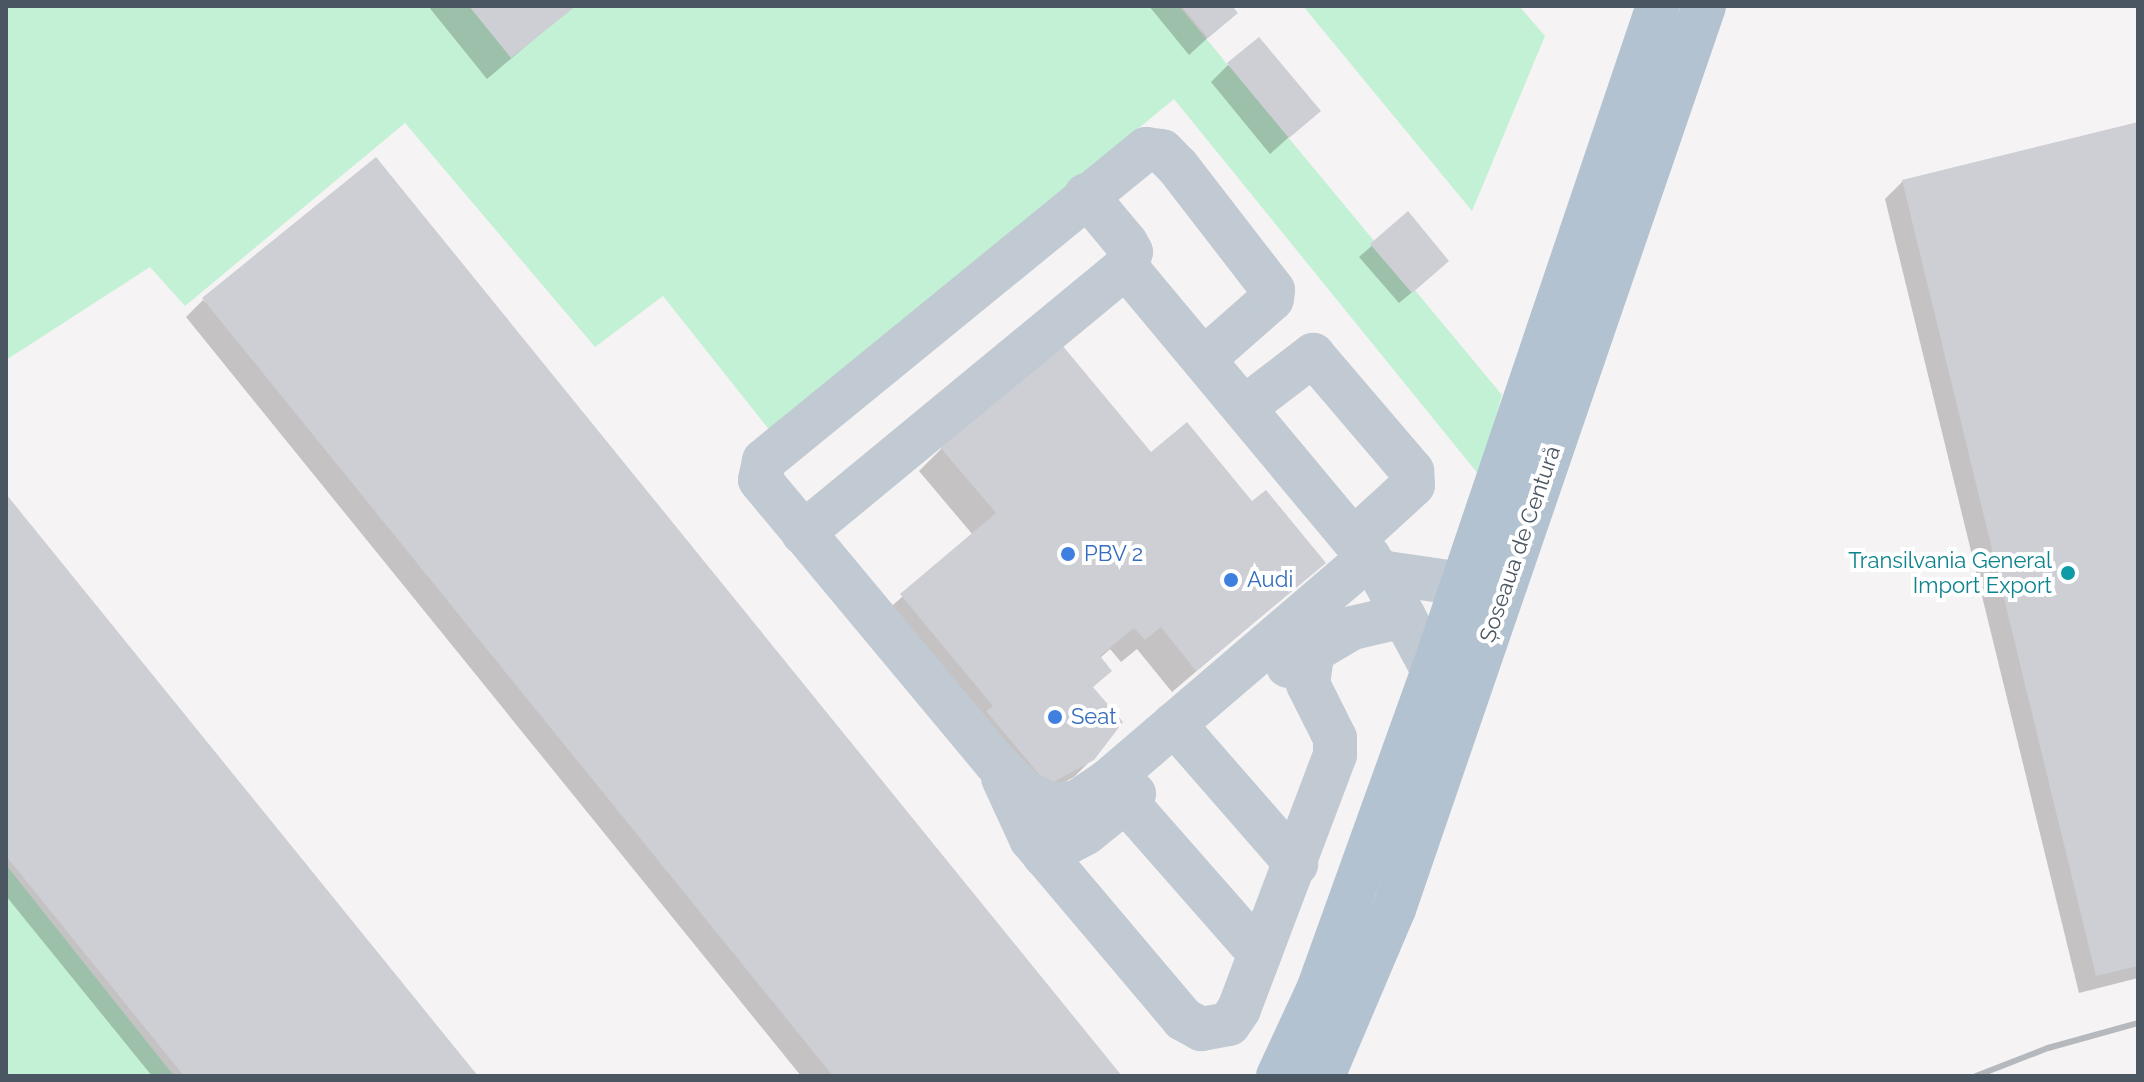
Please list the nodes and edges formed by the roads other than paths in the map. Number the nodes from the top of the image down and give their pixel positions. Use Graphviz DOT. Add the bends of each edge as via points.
graph roads {
  1 [pos="1658,6"];
  2 [pos="1704,6"];
  3 [pos="1086,195"];
  4 [pos="1126,267"];
  5 [pos="1205,358"];
  6 [pos="1245,407"];
  7 [pos="803,533"];
  8 [pos="1368,556"];
  9 [pos="1462,584"];
  10 [pos="1404,616"];
  11 [pos="1313,649"];
  12 [pos="1433,671"];
  13 [pos="1182,734"];
  14 [pos="995,762"];
  15 [pos="1117,791"];
  16 [pos="1044,855"];
  17 [pos="1296,864"];
  18 [pos="1260,954"];
  19 [pos="1278,1076"];
  20 [pos="1323,1076"];
  1 -- 9 [label="main road, Șoseaua de Centură"];
  2 -- 20 [label="main road, Șoseaua de Centură" via="1394,909"];
  3 -- 4 [label="lane" via="1131,252"];
  3 -- 5 [label="lane" via="1146,149 1162,151 1273,290 1272,299"];
  3 -- 7 [label="lane" via="764,461 760,480"];
  4 -- 5 [label="lane"];
  4 -- 7 [label="lane"];
  5 -- 6 [label="lane"];
  6 -- 8 [label="lane"];
  6 -- 8 [label="lane" via="1313,355 1403,459 1412,471 1413,485"];
  7 -- 14 [label="lane"];
  8 -- 9 [label="lane"];
  8 -- 10 [label="lane"];
  8 -- 13 [label="lane"];
  9 -- 12 [label="main road, Șoseaua de Centură"];
  10 -- 11 [label="lane" via="1352,628"];
  10 -- 12 [label="lane"];
  11 -- 13 [label="lane"];
  11 -- 17 [label="lane" via="1308,684 1335,738 1335,755"];
  12 -- 19 [label="main road, Șoseaua de Centură" via="1318,990"];
  13 -- 15 [label="lane"];
  13 -- 17 [label="lane"];
  14 -- 15 [label="lane" via="1022,790 1050,805"];
  14 -- 16 [label="lane"];
  15 -- 16 [label="lane" via="1086,833"];
  15 -- 18 [label="lane"];
  16 -- 18 [label="lane" via="1183,1019 1201,1029 1229,1024"];
  17 -- 18 [label="lane"];
}
